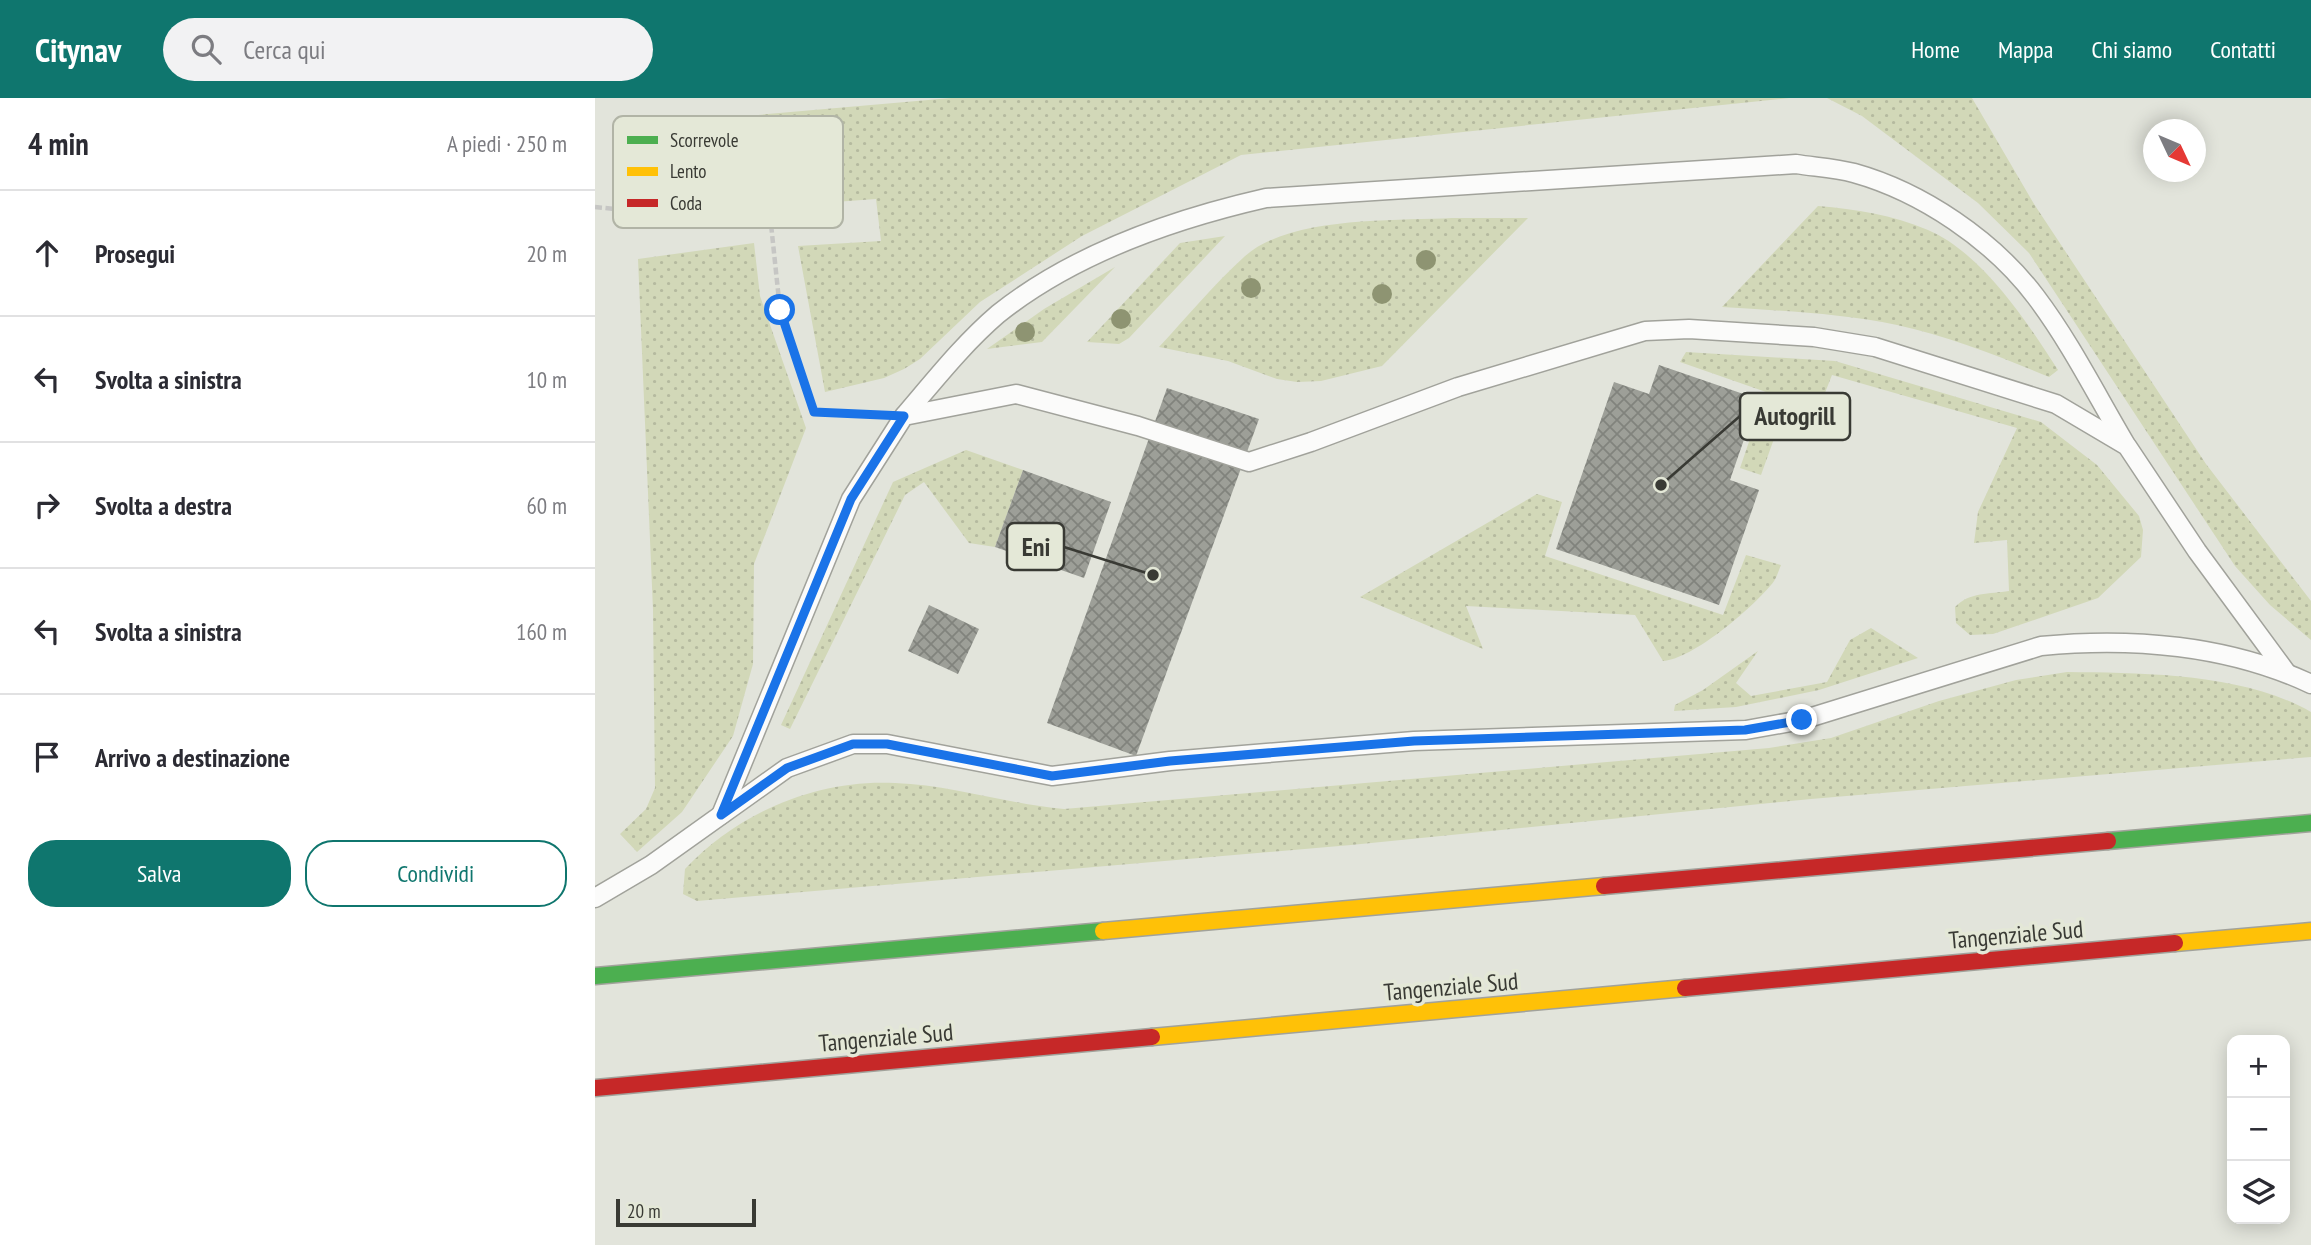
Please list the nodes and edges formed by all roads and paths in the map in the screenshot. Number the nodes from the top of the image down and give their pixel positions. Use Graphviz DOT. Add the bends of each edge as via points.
graph roads {
  1 [pos="595,207"];
  2 [pos="613,209"];
  3 [pos="772,228"];
  4 [pos="904,416"];
  5 [pos="2127,446"];
  6 [pos="2286,672"];
  7 [pos="2311,684"];
  8 [pos="721,815"];
  9 [pos="2311,823"];
  10 [pos="595,898"];
  11 [pos="2311,931"];
  12 [pos="595,976"];
  13 [pos="595,1088"];
  1 -- 2 [label="path"];
  3 -- 4 [label="path" via="780,310 814,412"];
  4 -- 5 [label="lane" via="1016,394 1249,462 1458,387 1645,331 1689,329 1814,337 1875,347 2056,404"];
  4 -- 5 [label="lane" via="967,342 1000,313 1070,269 1203,212 1265,198 1796,164 1852,172 1892,186 1951,219 1982,243 2035,296"];
  4 -- 8 [label="lane" via="851,499"];
  5 -- 6 [label="lane"];
  6 -- 7 [label="lane"];
  6 -- 8 [label="lane" via="2232,655 2080,642 2041,646 1802,720 1745,730 1414,741 1170,761 1052,776 887,744 853,744 787,768"];
  8 -- 10 [label="lane"];
  9 -- 12 [label="highway"];
  11 -- 13 [label="highway, Tangenziale Sud"];
}
